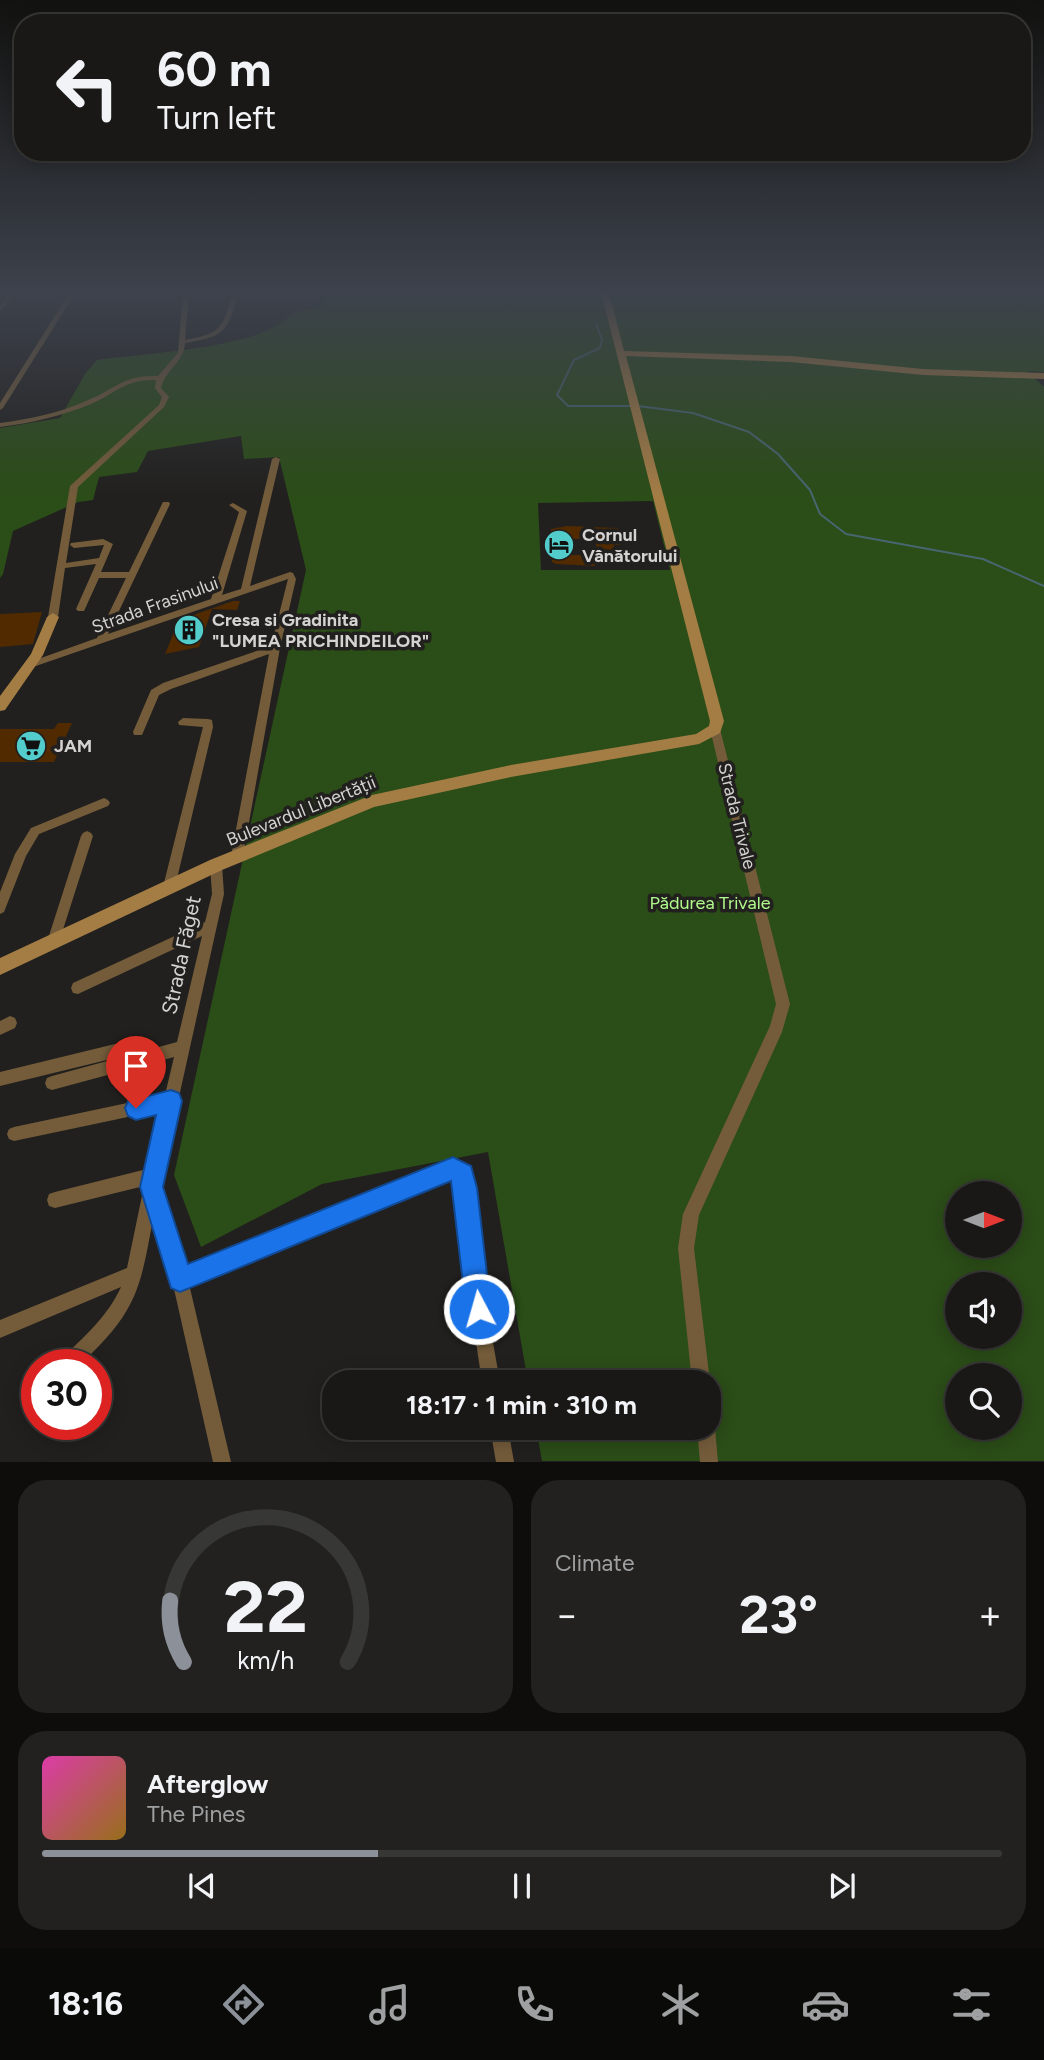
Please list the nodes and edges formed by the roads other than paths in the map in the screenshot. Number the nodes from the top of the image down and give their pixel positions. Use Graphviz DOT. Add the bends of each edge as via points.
graph roads {
  1 [pos="30,360"];
  2 [pos="176,360"];
  3 [pos="624,360"];
  4 [pos="800,360"];
  5 [pos="1042,377"];
  6 [pos="160,378"];
  7 [pos="0,408"];
  8 [pos="0,425"];
  9 [pos="276,459"];
  10 [pos="166,504"];
  11 [pos="233,505"];
  12 [pos="74,545"];
  13 [pos="103,560"];
  14 [pos="62,566"];
  15 [pos="96,575"];
  16 [pos="132,575"];
  17 [pos="244,589"];
  18 [pos="216,599"];
  19 [pos="81,609"];
  20 [pos="53,617"];
  21 [pos="102,640"];
  22 [pos="275,648"];
  23 [pos="30,666"];
  24 [pos="0,706"];
  25 [pos="183,722"];
  26 [pos="715,729"];
  27 [pos="138,732"];
  28 [pos="104,803"];
  29 [pos="87,836"];
  30 [pos="237,856"];
  31 [pos="216,865"];
  32 [pos="169,887"];
  33 [pos="0,908"];
  34 [pos="211,926"];
  35 [pos="53,942"];
  36 [pos="0,967"];
  37 [pos="78,988"];
  38 [pos="184,1047"];
  39 [pos="115,1051"];
  40 [pos="0,1079"];
  41 [pos="52,1083"];
  42 [pos="171,1101"];
  43 [pos="14,1135"];
  44 [pos="152,1182"];
  45 [pos="55,1200"];
  46 [pos="132,1274"];
  47 [pos="180,1280"];
  48 [pos="0,1329"];
  49 [pos="85,1349"];
  50 [pos="489,1370"];
  51 [pos="700,1370"];
  52 [pos="501,1440"];
  53 [pos="707,1440"];
  54 [pos="222,1461"];
  55 [pos="505,1461"];
  56 [pos="709,1461"];
  1 -- 7 [label="street"];
  2 -- 6 [label="street"];
  3 -- 26 [label="main road, Strada Trivale" via="717,721"];
  4 -- 5 [label="main road"];
  6 -- 8 [label="street" via="134,377 93,401 53,415"];
  6 -- 14 [label="street" via="158,388 166,397 162,406 74,486"];
  9 -- 17 [label="street"];
  10 -- 16 [label="street"];
  11 -- 18 [label="street" via="243,511"];
  12 -- 13 [label="street" via="107,542"];
  13 -- 14 [label="street"];
  13 -- 15 [label="street"];
  14 -- 20 [label="street"];
  15 -- 16 [label="street"];
  15 -- 19 [label="street"];
  16 -- 21 [label="street"];
  17 -- 18 [label="street, Strada Frasinului"];
  17 -- 22 [label="street, Strada Frasinului" via="290,575"];
  18 -- 21 [label="street, Strada Frasinului"];
  20 -- 23 [label="main road"];
  21 -- 23 [label="street, Strada Frasinului"];
  22 -- 27 [label="street" via="155,693"];
  22 -- 30 [label="street"];
  23 -- 24 [label="main road"];
  25 -- 32 [label="street" via="208,723 208,727"];
  26 -- 30 [label="main road, Bulevardul Libertății" via="699,739 499,773 373,801"];
  26 -- 51 [label="street, Strada Trivale" via="783,1004 778,1027 687,1228"];
  28 -- 33 [label="street" via="34,831"];
  29 -- 35 [label="street"];
  30 -- 31 [label="main road, Bulevardul Libertății"];
  31 -- 32 [label="main road, Bulevardul Libertății"];
  31 -- 34 [label="street, Strada Făget" via="218,894"];
  32 -- 35 [label="main road, Bulevardul Libertății"];
  34 -- 37 [label="street"];
  34 -- 38 [label="street, Strada Făget"];
  35 -- 36 [label="main road, Bulevardul Libertății"];
  38 -- 41 [label="street"];
  38 -- 42 [label="street, Strada Făget"];
  39 -- 40 [label="street"];
  42 -- 43 [label="street"];
  42 -- 44 [label="street, Strada Făget"];
  44 -- 45 [label="street"];
  44 -- 46 [label="street, Strada Făget"];
  44 -- 47 [label="street"];
  46 -- 48 [label="street"];
  46 -- 49 [label="street, Strada Făget" via="117,1311"];
  47 -- 50 [label="street" via="453,1168 462,1174 465,1188"];
  47 -- 54 [label="street"];
  52 -- 55 [label="street"];
  53 -- 56 [label="street"];
}
